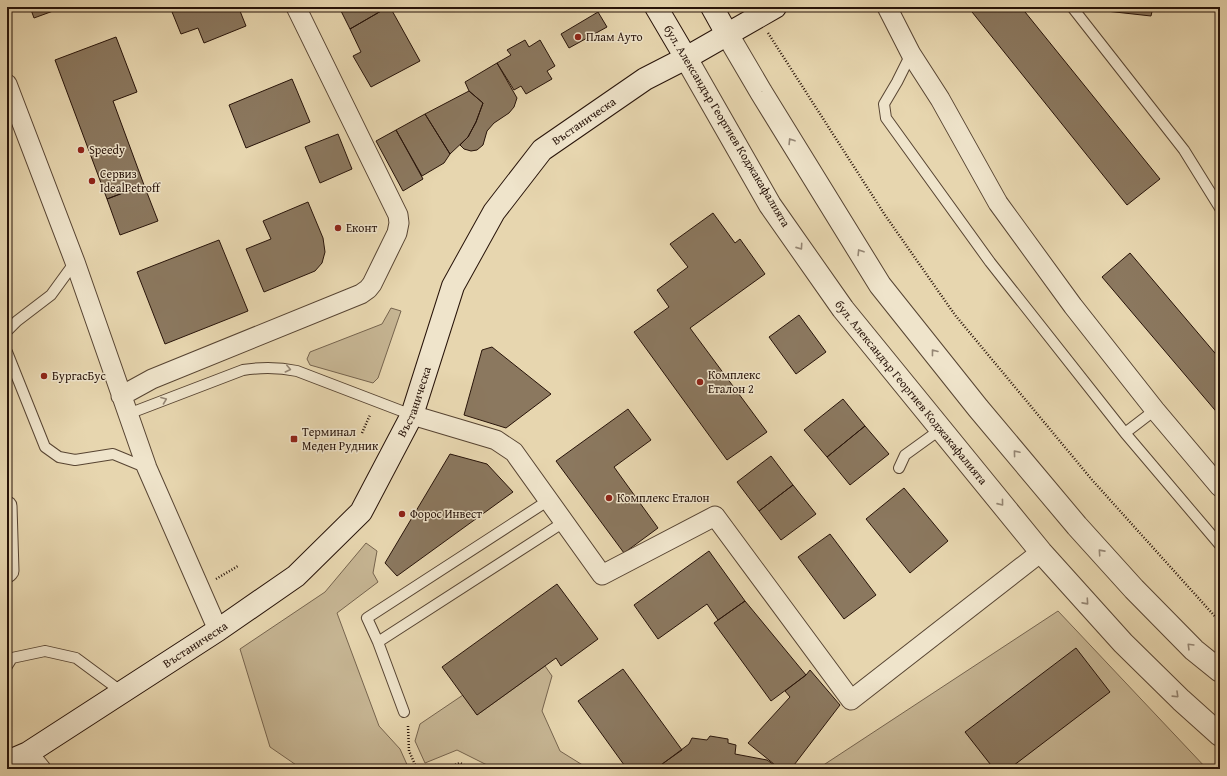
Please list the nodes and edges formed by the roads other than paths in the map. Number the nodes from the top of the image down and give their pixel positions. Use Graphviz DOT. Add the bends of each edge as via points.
graph roads {
  1 [pos="296,7"];
  2 [pos="656,7"];
  3 [pos="712,7"];
  4 [pos="887,7"];
  5 [pos="1072,7"];
  6 [pos="766,12"];
  7 [pos="727,34"];
  8 [pos="911,54"];
  9 [pos="686,58"];
  10 [pos="7,84"];
  11 [pos="1220,208"];
  12 [pos="75,262"];
  13 [pos="7,331"];
  14 [pos="7,352"];
  15 [pos="122,396"];
  16 [pos="1156,410"];
  17 [pos="128,414"];
  18 [pos="412,415"];
  19 [pos="941,429"];
  20 [pos="1126,433"];
  21 [pos="147,468"];
  22 [pos="899,468"];
  23 [pos="1220,487"];
  24 [pos="549,500"];
  25 [pos="7,506"];
  26 [pos="564,522"];
  27 [pos="1220,546"];
  28 [pos="1041,552"];
  29 [pos="7,573"];
  30 [pos="218,630"];
  31 [pos="378,642"];
  32 [pos="7,666"];
  33 [pos="1220,671"];
  34 [pos="122,692"];
  35 [pos="404,712"];
  36 [pos="1220,735"];
  37 [pos="34,761"];
  38 [pos="7,762"];
  1 -- 15 [label="street" via="398,215 396,233 372,284 361,294 152,379"];
  2 -- 9 [label="street, бул. Александър Георгиев Коджакафалията"];
  3 -- 7 [label="street"];
  4 -- 8 [label="street"];
  5 -- 11 [label="lane" via="1184,150"];
  6 -- 7 [label="street, Въстаническа"];
  7 -- 9 [label="street, Въстаническа"];
  33 -- 7 [label="street, one-way" via="1194,650 1077,526 880,285"];
  8 -- 16 [label="street" via="940,99 998,203 1073,306"];
  8 -- 20 [label="lane" via="884,104 886,118 990,262"];
  9 -- 18 [label="street, Въстаническа" via="645,79 542,150 494,212 453,286"];
  9 -- 19 [label="street, бул. Александър Георгиев Коджакафалията, one-way" via="770,205 843,309"];
  10 -- 12 [label="street"];
  12 -- 13 [label="lane" via="51,295"];
  12 -- 15 [label="street"];
  14 -- 21 [label="lane" via="45,447 58,457 75,460 113,454"];
  15 -- 17 [label="street"];
  16 -- 20 [label="lane"];
  16 -- 23 [label="street"];
  17 -- 18 [label="lane, one-way" via="243,370 280,367 297,371"];
  17 -- 21 [label="street"];
  18 -- 24 [label="street" via="496,440 514,452"];
  18 -- 30 [label="street, Въстаническа" via="361,512 296,576"];
  19 -- 22 [label="lane" via="904,455"];
  19 -- 28 [label="street, бул. Александър Георгиев Коджакафалията, one-way"];
  20 -- 27 [label="lane"];
  21 -- 30 [label="street"];
  24 -- 26 [label="street"];
  24 -- 31 [label="lane" via="367,618"];
  25 -- 29 [label="street"];
  26 -- 28 [label="street" via="602,575 714,516 851,700"];
  26 -- 31 [label="lane"];
  28 -- 36 [label="street, бул. Александър Георгиев Коджакафалията, one-way" via="1123,643"];
  30 -- 34 [label="street, Въстаническа"];
  31 -- 35 [label="lane"];
  32 -- 34 [label="lane" via="12,658 45,651 76,658"];
  34 -- 37 [label="street, Въстаническа"];
  37 -- 38 [label="street, Въстаническа"];
}
